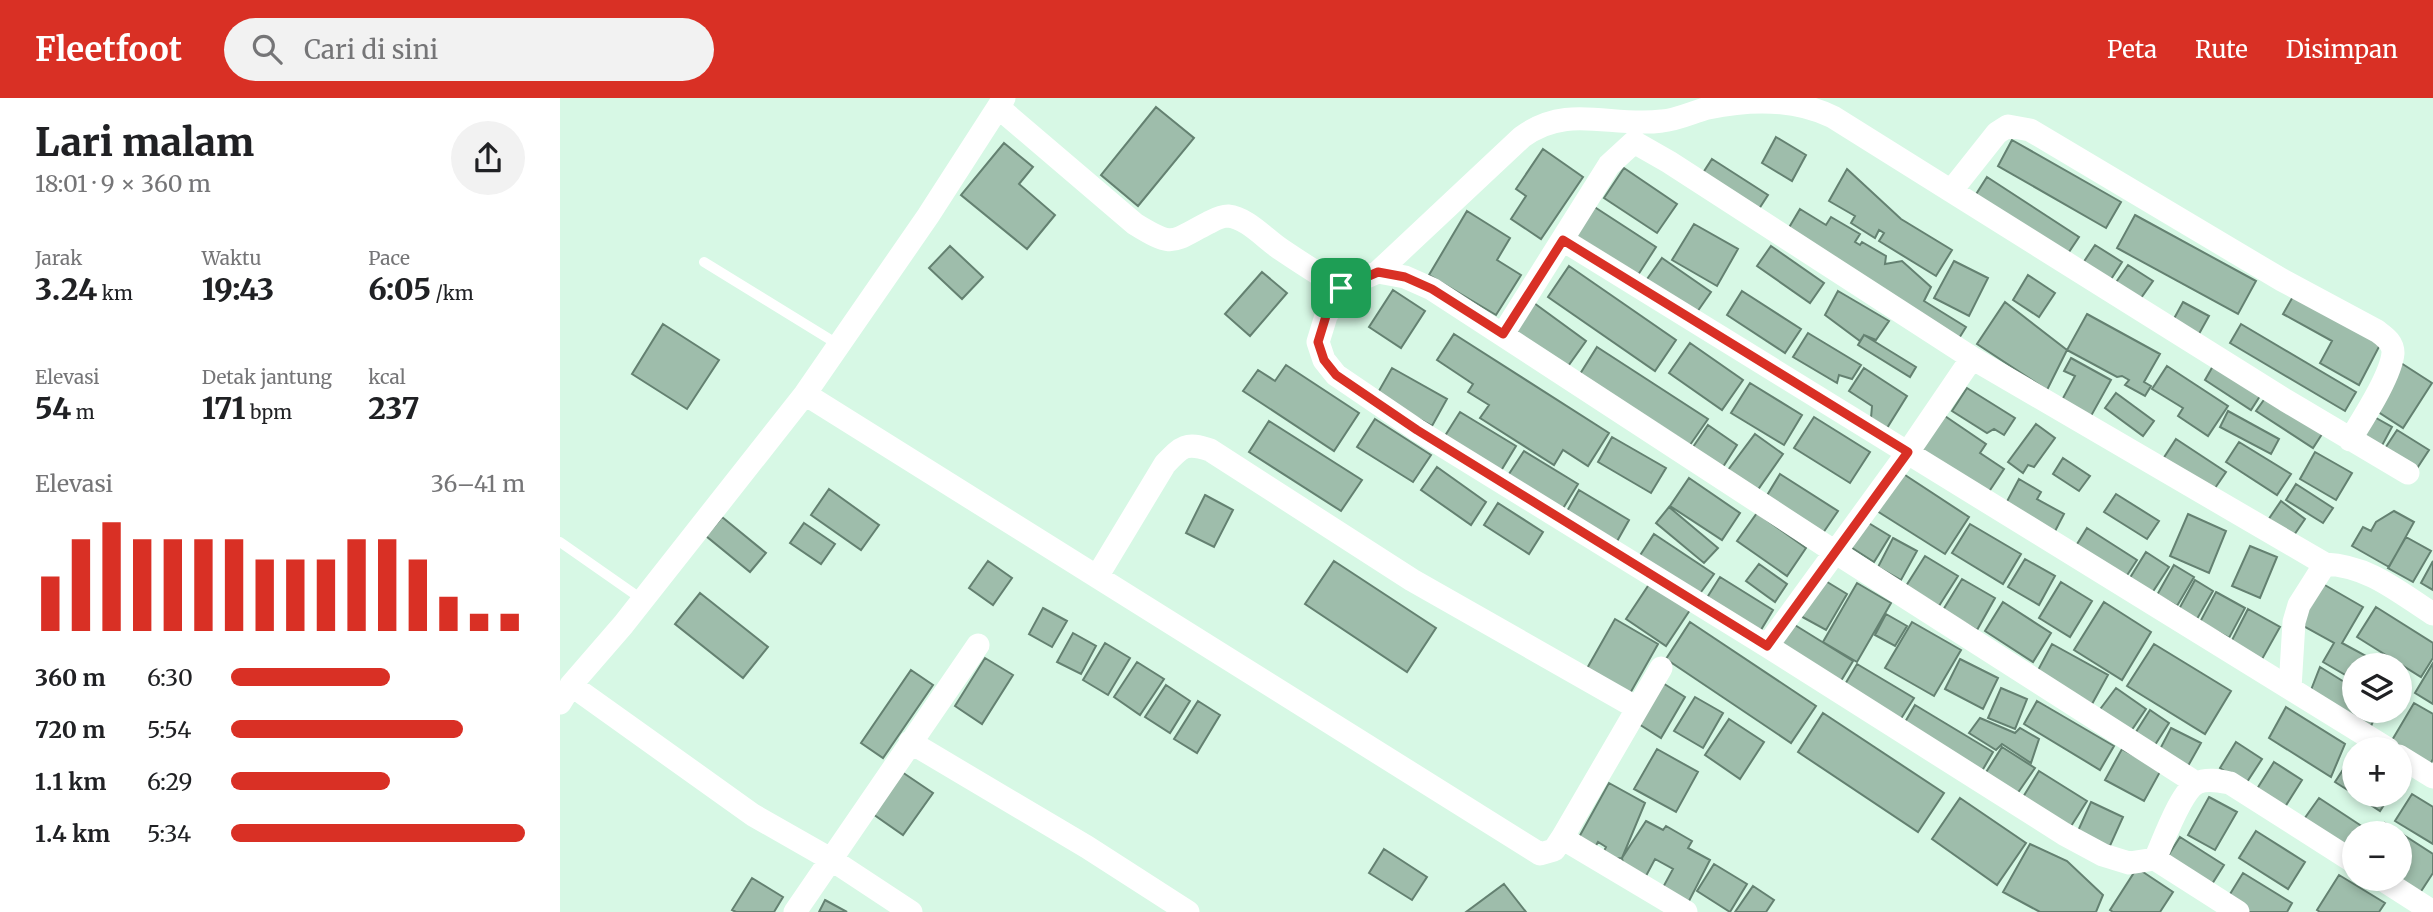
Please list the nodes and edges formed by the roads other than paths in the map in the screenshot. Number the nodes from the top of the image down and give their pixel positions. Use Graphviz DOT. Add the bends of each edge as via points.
graph roads {
  1 [pos="1002,103"];
  2 [pos="1662,121"];
  3 [pos="1634,142"];
  4 [pos="1951,191"];
  5 [pos="1563,240"];
  6 [pos="704,262"];
  7 [pos="1378,272"];
  8 [pos="1341,288"];
  9 [pos="1503,334"];
  10 [pos="839,345"];
  11 [pos="1972,358"];
  12 [pos="805,394"];
  13 [pos="2350,440"];
  14 [pos="1908,452"];
  15 [pos="2408,473"];
  16 [pos="560,542"];
  17 [pos="1835,552"];
  18 [pos="2325,564"];
  19 [pos="1098,575"];
  20 [pos="643,600"];
  21 [pos="2433,614"];
  22 [pos="978,645"];
  23 [pos="1767,646"];
  24 [pos="1661,668"];
  25 [pos="2290,688"];
  26 [pos="566,694"];
  27 [pos="1637,708"];
  28 [pos="2369,737"];
  29 [pos="910,743"];
  30 [pos="2412,764"];
  31 [pos="2433,777"];
  32 [pos="2196,783"];
  33 [pos="1562,838"];
  34 [pos="2342,854"];
  35 [pos="2155,859"];
  36 [pos="832,860"];
  37 [pos="2400,891"];
  38 [pos="795,912"];
  39 [pos="911,912"];
  40 [pos="1188,912"];
  41 [pos="1686,912"];
  42 [pos="2238,912"];
  43 [pos="2433,912"];
  1 -- 8 [label="street" via="1154,236 1181,239 1220,216 1231,216"];
  1 -- 10 [label="street"];
  2 -- 3 [label="street"];
  2 -- 4 [label="street" via="1709,108 1772,99 1794,101 1820,109"];
  2 -- 7 [label="street" via="1571,118 1538,125"];
  3 -- 5 [label="street" via="1609,165"];
  3 -- 11 [label="street"];
  4 -- 13 [label="street"];
  4 -- 13 [label="street" via="1997,133 2008,125 2030,130 2377,331 2388,338 2393,353"];
  5 -- 9 [label="street"];
  5 -- 14 [label="street"];
  6 -- 10 [label="lane"];
  7 -- 8 [label="street"];
  7 -- 9 [label="street" via="1432,289"];
  8 -- 23 [label="street" via="1318,342 1336,375"];
  9 -- 17 [label="street"];
  10 -- 12 [label="street"];
  11 -- 14 [label="street"];
  11 -- 18 [label="street"];
  12 -- 19 [label="street"];
  12 -- 20 [label="street"];
  13 -- 15 [label="street"];
  14 -- 17 [label="street"];
  14 -- 25 [label="street"];
  16 -- 20 [label="lane"];
  17 -- 23 [label="street"];
  17 -- 32 [label="street"];
  18 -- 21 [label="street" via="2355,567"];
  18 -- 25 [label="street" via="2299,605 2294,622"];
  19 -- 27 [label="street" via="1165,464 1178,450 1194,445 1210,450 1412,580"];
  19 -- 33 [label="street" via="1531,850 1546,854"];
  20 -- 26 [label="street"];
  22 -- 29 [label="street"];
  23 -- 35 [label="street" via="2064,834 2129,863"];
  24 -- 27 [label="street"];
  25 -- 28 [label="street"];
  26 -- 36 [label="street"];
  27 -- 33 [label="street"];
  29 -- 36 [label="street"];
  29 -- 40 [label="street"];
  30 -- 31 [label="street"];
  32 -- 34 [label="street" via="2230,783"];
  32 -- 35 [label="street"];
  33 -- 41 [label="street"];
  35 -- 42 [label="street"];
  36 -- 38 [label="street"];
  36 -- 39 [label="street"];
  37 -- 43 [label="street"];
}
